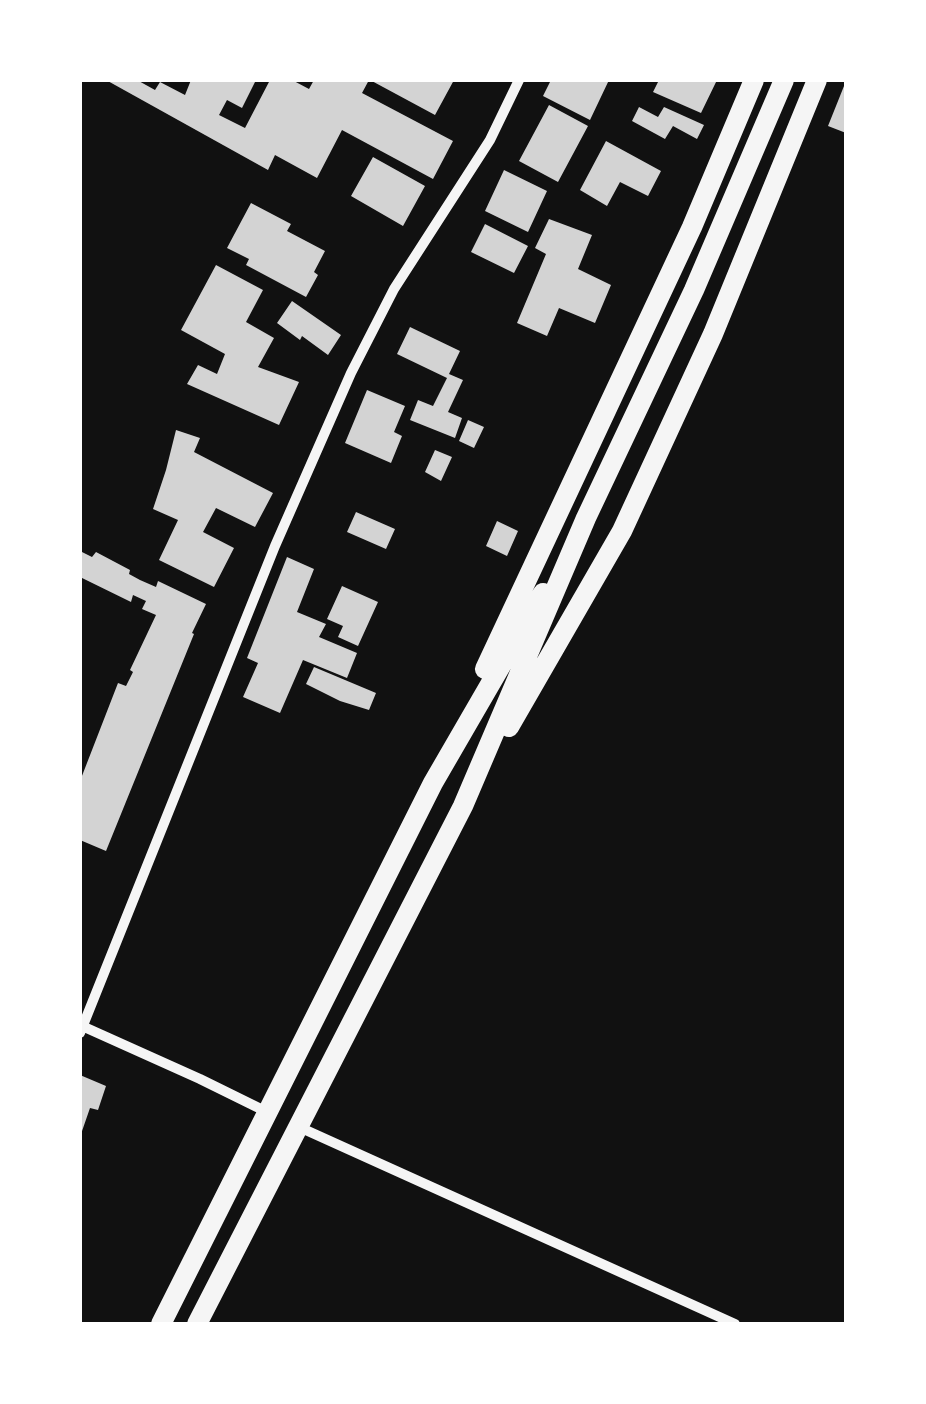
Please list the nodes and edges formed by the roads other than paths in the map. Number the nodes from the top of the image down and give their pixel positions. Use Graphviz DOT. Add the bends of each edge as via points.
graph roads {
  1 [pos="519,80"];
  2 [pos="754,80"];
  3 [pos="784,80"];
  4 [pos="817,80"];
  5 [pos="586,518"];
  6 [pos="433,783"];
  7 [pos="464,806"];
  8 [pos="81,1029"];
  9 [pos="268,1113"];
  10 [pos="298,1127"];
  11 [pos="162,1324"];
  12 [pos="197,1324"];
  13 [pos="736,1324"];
  1 -- 8 [label="street" via="351,373"];
  2 -- 6 [label="main road"];
  3 -- 5 [label="main road"];
  4 -- 7 [label="main road" via="713,334 622,531"];
  5 -- 6 [label="main road"];
  5 -- 7 [label="main road"];
  6 -- 9 [label="main road"];
  7 -- 10 [label="main road"];
  8 -- 9 [label="street"];
  9 -- 11 [label="main road"];
  10 -- 12 [label="main road"];
  10 -- 13 [label="street"];
}
